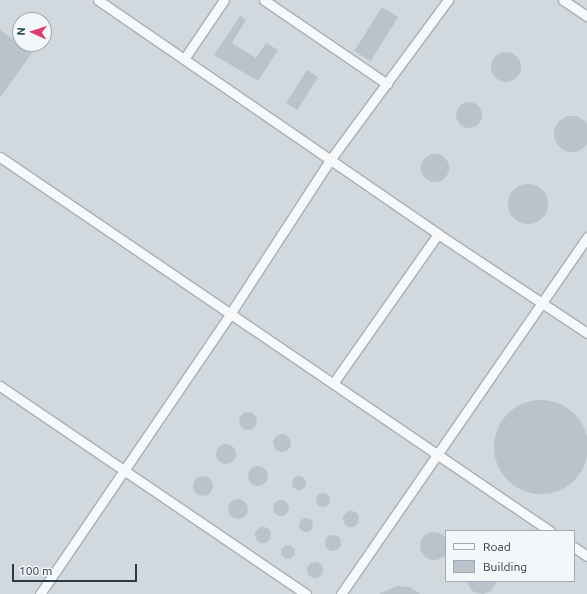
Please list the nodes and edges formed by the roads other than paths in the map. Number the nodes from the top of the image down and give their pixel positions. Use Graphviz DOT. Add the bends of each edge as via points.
graph roads {
  1 [pos="98,0"];
  2 [pos="224,0"];
  3 [pos="264,0"];
  4 [pos="448,0"];
  5 [pos="563,0"];
  6 [pos="587,16"];
  7 [pos="184,59"];
  8 [pos="387,84"];
  9 [pos="0,157"];
  10 [pos="330,160"];
  11 [pos="438,234"];
  12 [pos="587,237"];
  13 [pos="542,301"];
  14 [pos="230,314"];
  15 [pos="587,333"];
  16 [pos="334,382"];
  17 [pos="0,386"];
  18 [pos="436,455"];
  19 [pos="124,469"];
  20 [pos="548,530"];
  21 [pos="575,548"];
  22 [pos="587,556"];
  23 [pos="40,594"];
  24 [pos="306,594"];
  25 [pos="341,594"];
  1 -- 7 [label="lane"];
  2 -- 7 [label="lane"];
  3 -- 8 [label="lane"];
  4 -- 8 [label="lane"];
  5 -- 6 [label="lane"];
  7 -- 10 [label="lane"];
  8 -- 10 [label="lane"];
  9 -- 14 [label="lane"];
  10 -- 11 [label="lane"];
  10 -- 14 [label="lane"];
  11 -- 13 [label="lane"];
  11 -- 16 [label="lane"];
  12 -- 13 [label="lane"];
  13 -- 15 [label="lane"];
  13 -- 18 [label="lane"];
  14 -- 16 [label="lane"];
  14 -- 19 [label="lane"];
  16 -- 18 [label="lane"];
  17 -- 19 [label="lane"];
  18 -- 20 [label="lane"];
  18 -- 25 [label="lane"];
  19 -- 23 [label="lane"];
  19 -- 24 [label="lane"];
  21 -- 22 [label="lane"];
}
